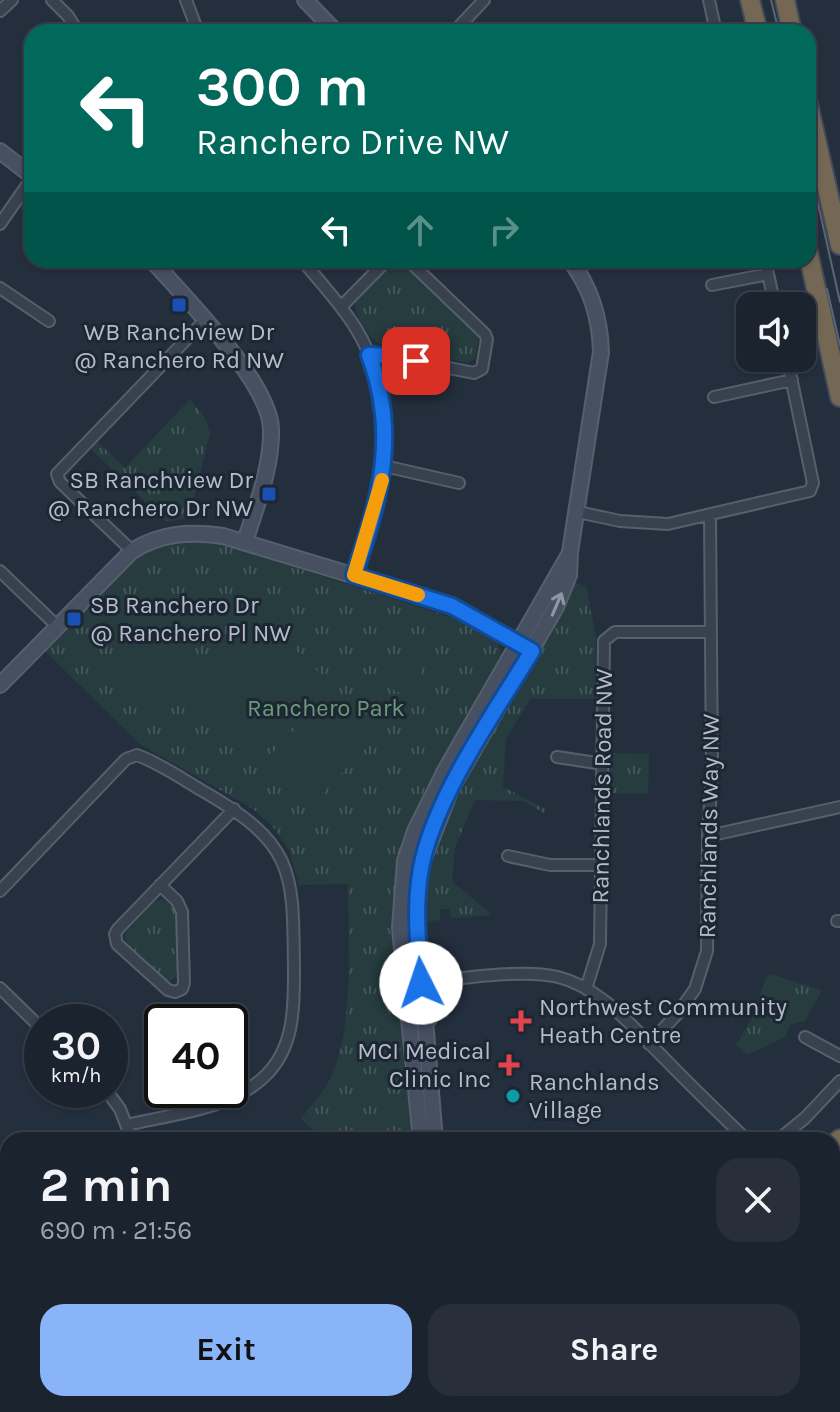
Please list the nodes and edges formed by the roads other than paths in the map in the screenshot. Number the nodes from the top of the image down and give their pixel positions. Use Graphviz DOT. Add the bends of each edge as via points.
graph roads {
  1 [pos="12,0"];
  2 [pos="52,0"];
  3 [pos="186,0"];
  4 [pos="305,0"];
  5 [pos="484,0"];
  6 [pos="709,0"];
  7 [pos="750,0"];
  8 [pos="785,0"];
  9 [pos="0,11"];
  10 [pos="73,24"];
  11 [pos="195,24"];
  12 [pos="328,24"];
  13 [pos="462,24"];
  14 [pos="714,24"];
  15 [pos="756,24"];
  16 [pos="790,24"];
  17 [pos="816,139"];
  18 [pos="0,151"];
  19 [pos="24,170"];
  20 [pos="24,189"];
  21 [pos="0,224"];
  22 [pos="840,245"];
  23 [pos="159,268"];
  24 [pos="309,268"];
  25 [pos="379,268"];
  26 [pos="416,268"];
  27 [pos="575,268"];
  28 [pos="767,268"];
  29 [pos="812,268"];
  30 [pos="768,274"];
  31 [pos="712,285"];
  32 [pos="0,288"];
  33 [pos="772,292"];
  34 [pos="341,307"];
  35 [pos="49,321"];
  36 [pos="204,321"];
  37 [pos="369,355"];
  38 [pos="790,372"];
  39 [pos="792,380"];
  40 [pos="714,397"];
  41 [pos="840,397"];
  42 [pos="384,466"];
  43 [pos="459,483"];
  44 [pos="578,512"];
  45 [pos="710,515"];
  46 [pos="245,542"];
  47 [pos="132,551"];
  48 [pos="570,552"];
  49 [pos="0,571"];
  50 [pos="354,575"];
  51 [pos="57,626"];
  52 [pos="709,632"];
  53 [pos="518,643"];
  54 [pos="532,651"];
  55 [pos="0,685"];
  56 [pos="557,757"];
  57 [pos="603,764"];
  58 [pos="840,807"];
  59 [pos="234,809"];
  60 [pos="708,836"];
  61 [pos="508,856"];
  62 [pos="602,865"];
  63 [pos="160,885"];
  64 [pos="0,891"];
  65 [pos="451,981"];
  66 [pos="414,984"];
  67 [pos="0,988"];
  68 [pos="586,989"];
  69 [pos="24,1011"];
  70 [pos="426,1031"];
  71 [pos="805,1037"];
  72 [pos="649,1044"];
  73 [pos="840,1056"];
  74 [pos="840,1081"];
  75 [pos="119,1108"];
  76 [pos="127,1125"];
  77 [pos="129,1132"];
  78 [pos="421,1132"];
  79 [pos="434,1132"];
  80 [pos="739,1132"];
  81 [pos="788,1132"];
  1 -- 9 [label="street"];
  2 -- 10 [label="street"];
  3 -- 11 [label="street"];
  4 -- 12 [label="street"];
  5 -- 13 [label="street"];
  6 -- 14 [label="street"];
  7 -- 15 [label="highway"];
  8 -- 16 [label="highway"];
  17 -- 22 [label="highway"];
  18 -- 19 [label="street"];
  20 -- 21 [label="street"];
  23 -- 36 [label="street"];
  24 -- 34 [label="street"];
  25 -- 34 [label="street"];
  26 -- 37 [label="street" via="485,334 482,369 474,373"];
  27 -- 44 [label="street" via="592,297 601,352"];
  28 -- 30 [label="street"];
  29 -- 41 [label="highway"];
  30 -- 31 [label="street"];
  30 -- 33 [label="street"];
  32 -- 35 [label="street"];
  34 -- 37 [label="street"];
  36 -- 46 [label="street" via="250,375 270,418 270,455"];
  36 -- 47 [label="street" via="57,474"];
  37 -- 42 [label="street" via="383,410"];
  38 -- 39 [label="street"];
  39 -- 40 [label="street"];
  39 -- 45 [label="street" via="812,488"];
  42 -- 43 [label="street"];
  42 -- 50 [label="street"];
  44 -- 45 [label="street" via="656,525"];
  44 -- 48 [label="street"];
  45 -- 52 [label="street, Ranchlands Way NW"];
  46 -- 47 [label="street" via="191,532"];
  46 -- 50 [label="street"];
  47 -- 51 [label="street"];
  48 -- 53 [label="street"];
  54 -- 48 [label="street, one-way" via="561,596"];
  49 -- 51 [label="street"];
  50 -- 53 [label="street" via="452,606"];
  51 -- 55 [label="street"];
  52 -- 57 [label="street, Ranchlands Road NW" via="615,632 606,637"];
  52 -- 60 [label="street, Ranchlands Way NW"];
  53 -- 54 [label="street"];
  53 -- 66 [label="street" via="446,769 405,861 400,928"];
  54 -- 66 [label="street" via="464,765 430,837 416,911"];
  56 -- 57 [label="street"];
  57 -- 62 [label="street, Ranchlands Road NW"];
  58 -- 60 [label="street"];
  59 -- 63 [label="street"];
  59 -- 64 [label="street" via="142,757 131,757"];
  59 -- 76 [label="street" via="278,852 293,897 294,1008 287,1042 271,1070 245,1091 218,1103"];
  60 -- 72 [label="street, Ranchlands Way NW" via="707,940 699,980"];
  61 -- 62 [label="street" via="550,865"];
  62 -- 68 [label="street, Ranchlands Road NW" via="600,944"];
  63 -- 63 [label="street" via="118,929 115,940 175,992 184,983 184,922 180,905"];
  65 -- 66 [label="street"];
  65 -- 68 [label="street" via="539,974"];
  65 -- 70 [label="street" via="434,999"];
  66 -- 70 [label="street"];
  66 -- 78 [label="street"];
  67 -- 69 [label="street"];
  68 -- 72 [label="street"];
  70 -- 79 [label="street"];
  71 -- 73 [label="street"];
  72 -- 80 [label="street"];
  74 -- 81 [label="street"];
  75 -- 76 [label="street"];
  76 -- 77 [label="street"];
}
